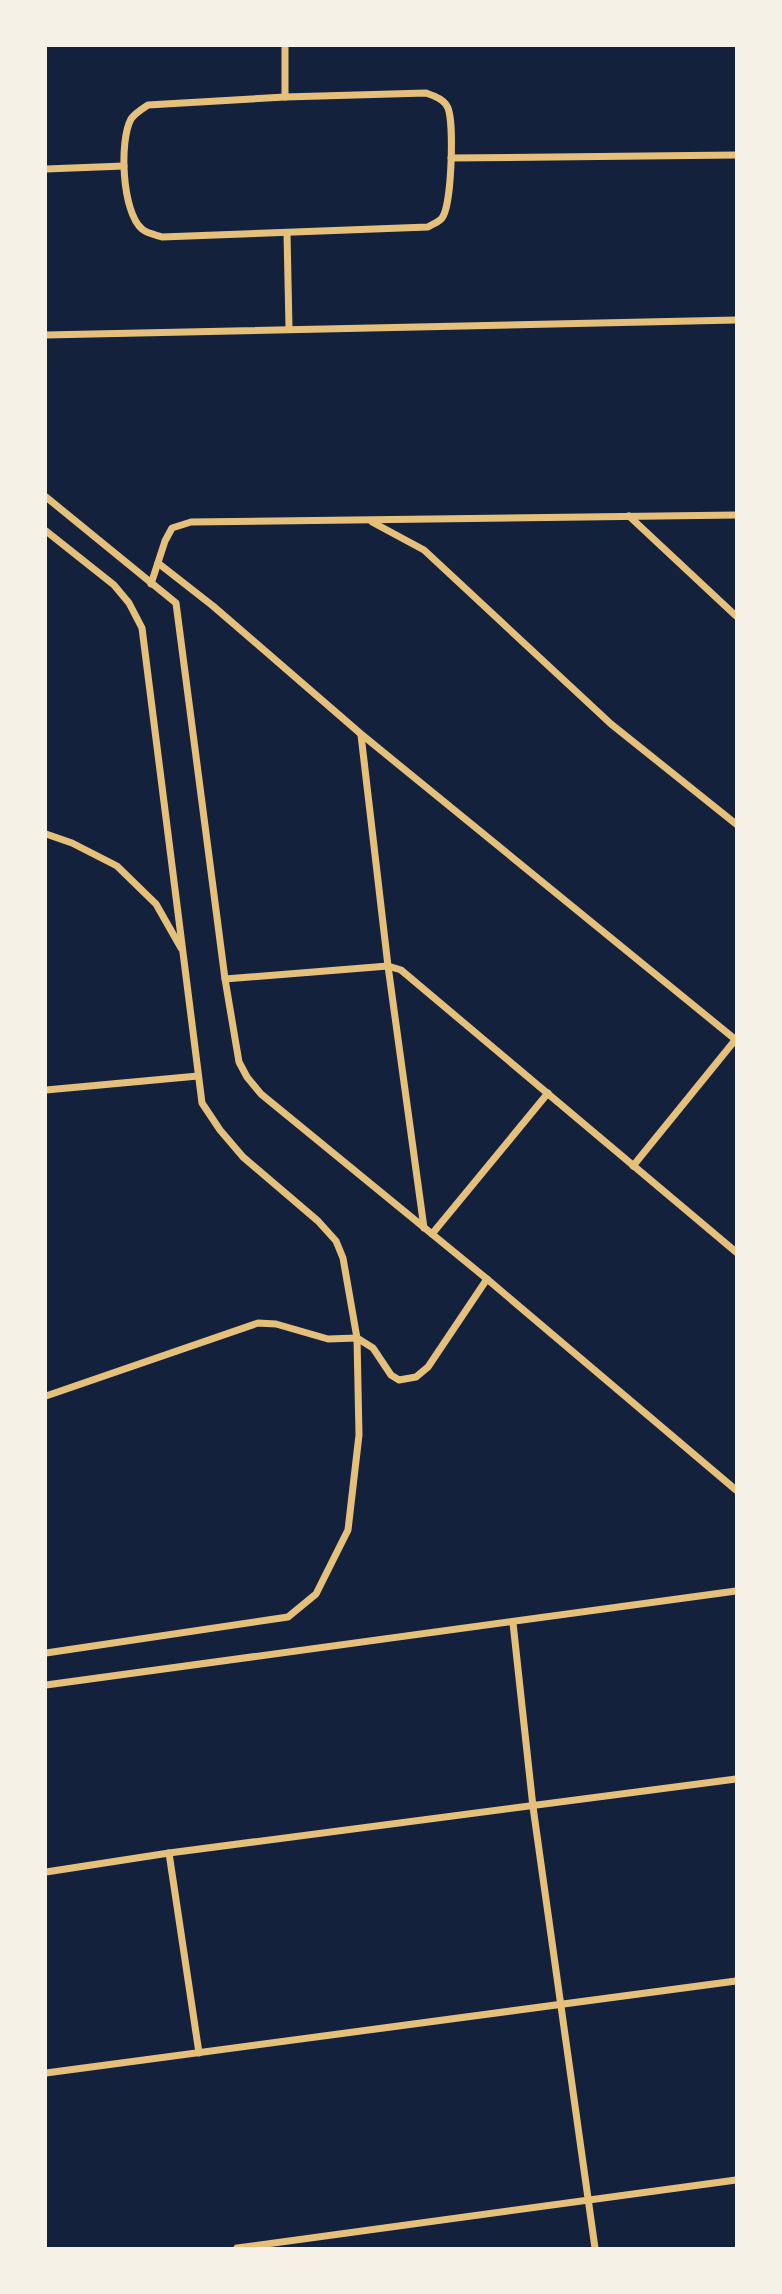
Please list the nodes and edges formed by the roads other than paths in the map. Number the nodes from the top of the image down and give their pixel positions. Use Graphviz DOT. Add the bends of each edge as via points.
graph roads {
  1 [pos="285,46"];
  2 [pos="285,97"];
  3 [pos="737,155"];
  4 [pos="451,158"];
  5 [pos="124,166"];
  6 [pos="46,169"];
  7 [pos="287,233"];
  8 [pos="737,320"];
  9 [pos="289,328"];
  10 [pos="46,335"];
  11 [pos="46,497"];
  12 [pos="737,515"];
  13 [pos="629,516"];
  14 [pos="370,521"];
  15 [pos="46,531"];
  16 [pos="158,563"];
  17 [pos="151,584"];
  18 [pos="737,616"];
  19 [pos="361,734"];
  20 [pos="737,824"];
  21 [pos="46,834"];
  22 [pos="183,952"];
  23 [pos="388,966"];
  24 [pos="225,979"];
  25 [pos="736,1040"];
  26 [pos="198,1076"];
  27 [pos="46,1090"];
  28 [pos="548,1093"];
  29 [pos="633,1166"];
  30 [pos="424,1228"];
  31 [pos="432,1234"];
  32 [pos="737,1252"];
  33 [pos="487,1279"];
  34 [pos="357,1338"];
  35 [pos="46,1396"];
  36 [pos="737,1490"];
  37 [pos="737,1591"];
  38 [pos="513,1623"];
  39 [pos="46,1653"];
  40 [pos="46,1685"];
  41 [pos="737,1779"];
  42 [pos="533,1807"];
  43 [pos="169,1853"];
  44 [pos="46,1872"];
  45 [pos="737,1981"];
  46 [pos="561,2005"];
  47 [pos="199,2053"];
  48 [pos="46,2073"];
  49 [pos="737,2180"];
  50 [pos="589,2200"];
  51 [pos="237,2249"];
  52 [pos="595,2249"];
  1 -- 2 [label="street"];
  2 -- 4 [label="street" via="426,93 438,97 448,107"];
  2 -- 5 [label="street" via="148,105 132,116 125,134"];
  3 -- 4 [label="street"];
  4 -- 7 [label="street" via="449,204 442,219 428,227"];
  5 -- 6 [label="street"];
  5 -- 7 [label="street" via="131,210 142,229 162,237"];
  7 -- 9 [label="street"];
  8 -- 9 [label="street"];
  9 -- 10 [label="street"];
  11 -- 17 [label="street"];
  12 -- 13 [label="street"];
  13 -- 14 [label="street"];
  13 -- 18 [label="street"];
  14 -- 16 [label="street" via="191,523 172,527"];
  14 -- 20 [label="street" via="424,550 611,724"];
  15 -- 22 [label="street" via="114,585 142,628"];
  16 -- 17 [label="street"];
  16 -- 19 [label="street"];
  17 -- 24 [label="street" via="176,603"];
  19 -- 23 [label="street"];
  19 -- 25 [label="street"];
  21 -- 22 [label="street" via="117,866 156,904"];
  22 -- 26 [label="street"];
  23 -- 24 [label="street"];
  23 -- 28 [label="street" via="401,970"];
  23 -- 30 [label="street"];
  24 -- 30 [label="street" via="239,1062 247,1077 261,1094"];
  25 -- 29 [label="street"];
  26 -- 27 [label="street"];
  26 -- 34 [label="street" via="202,1102 220,1130 243,1157 336,1241"];
  28 -- 29 [label="street"];
  28 -- 31 [label="street"];
  29 -- 32 [label="street"];
  30 -- 31 [label="street"];
  31 -- 33 [label="street"];
  33 -- 34 [label="street" via="428,1367 416,1377 399,1380 391,1375 373,1348"];
  33 -- 36 [label="street"];
  34 -- 35 [label="street" via="328,1339 258,1323"];
  34 -- 39 [label="street" via="359,1435 348,1530 316,1594 288,1617"];
  37 -- 38 [label="street"];
  38 -- 40 [label="street"];
  38 -- 42 [label="street"];
  41 -- 42 [label="street"];
  42 -- 43 [label="street"];
  42 -- 46 [label="street"];
  43 -- 44 [label="street"];
  43 -- 47 [label="street"];
  45 -- 46 [label="street"];
  46 -- 47 [label="street"];
  46 -- 50 [label="street"];
  47 -- 48 [label="street"];
  49 -- 50 [label="street"];
  50 -- 51 [label="street"];
  50 -- 52 [label="street"];
}
